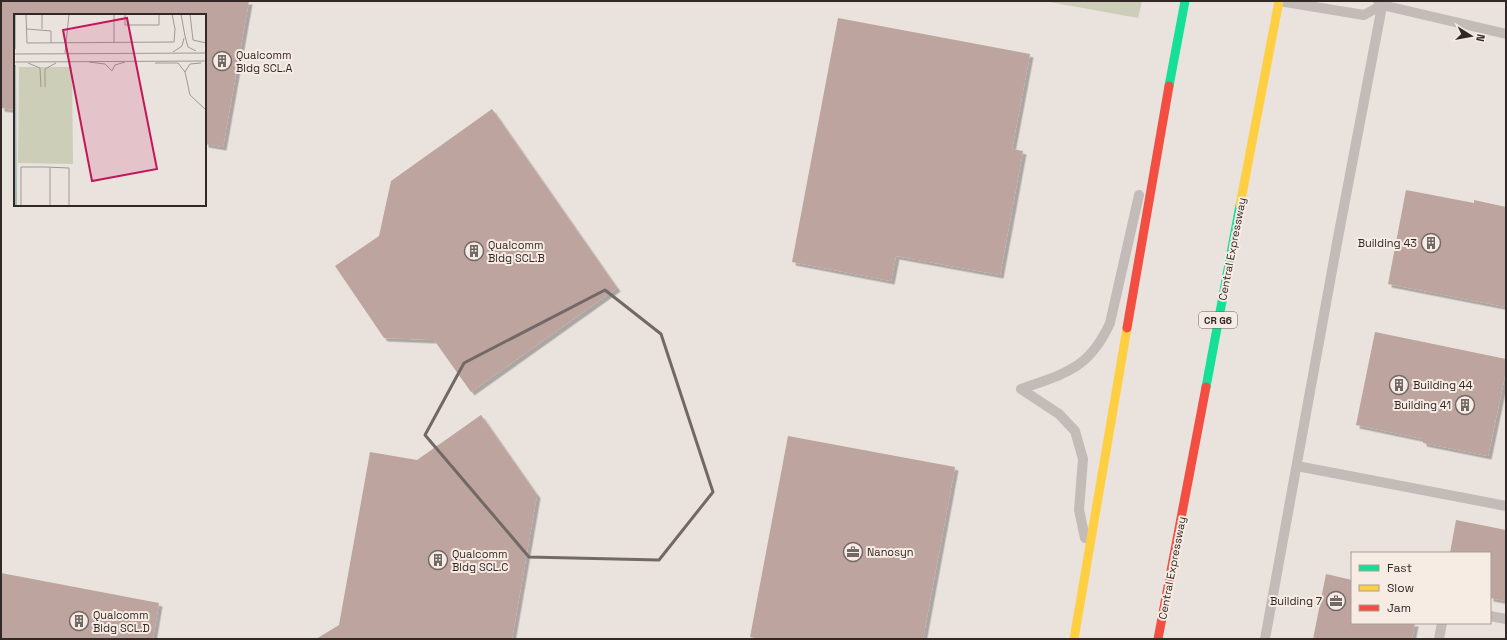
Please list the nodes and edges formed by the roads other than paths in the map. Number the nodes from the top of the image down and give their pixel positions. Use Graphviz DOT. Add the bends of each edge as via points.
graph roads {
  1 [pos="1185,1"];
  2 [pos="1279,1"];
  3 [pos="1381,2"];
  4 [pos="1506,34"];
  5 [pos="1151,185"];
  6 [pos="1297,466"];
  7 [pos="1506,506"];
  8 [pos="1088,552"];
  9 [pos="1491,616"];
  10 [pos="1506,619"];
  11 [pos="1442,624"];
  12 [pos="1074,639"];
  13 [pos="1158,639"];
  14 [pos="1265,639"];
  15 [pos="1439,639"];
  1 -- 5 [label="highway"];
  2 -- 3 [label="lane" via="1364,15"];
  2 -- 13 [label="highway, Central Expressway / CR G6"];
  3 -- 4 [label="lane"];
  3 -- 6 [label="lane"];
  5 -- 8 [label="highway"];
  5 -- 8 [label="lane" via="1142,186 1140,189 1110,323 1104,337 1080,365 1021,389 1059,414 1075,431 1083,459 1079,510"];
  6 -- 7 [label="lane"];
  6 -- 14 [label="lane"];
  8 -- 12 [label="highway"];
  9 -- 10 [label="lane"];
  11 -- 15 [label="lane"];
}
